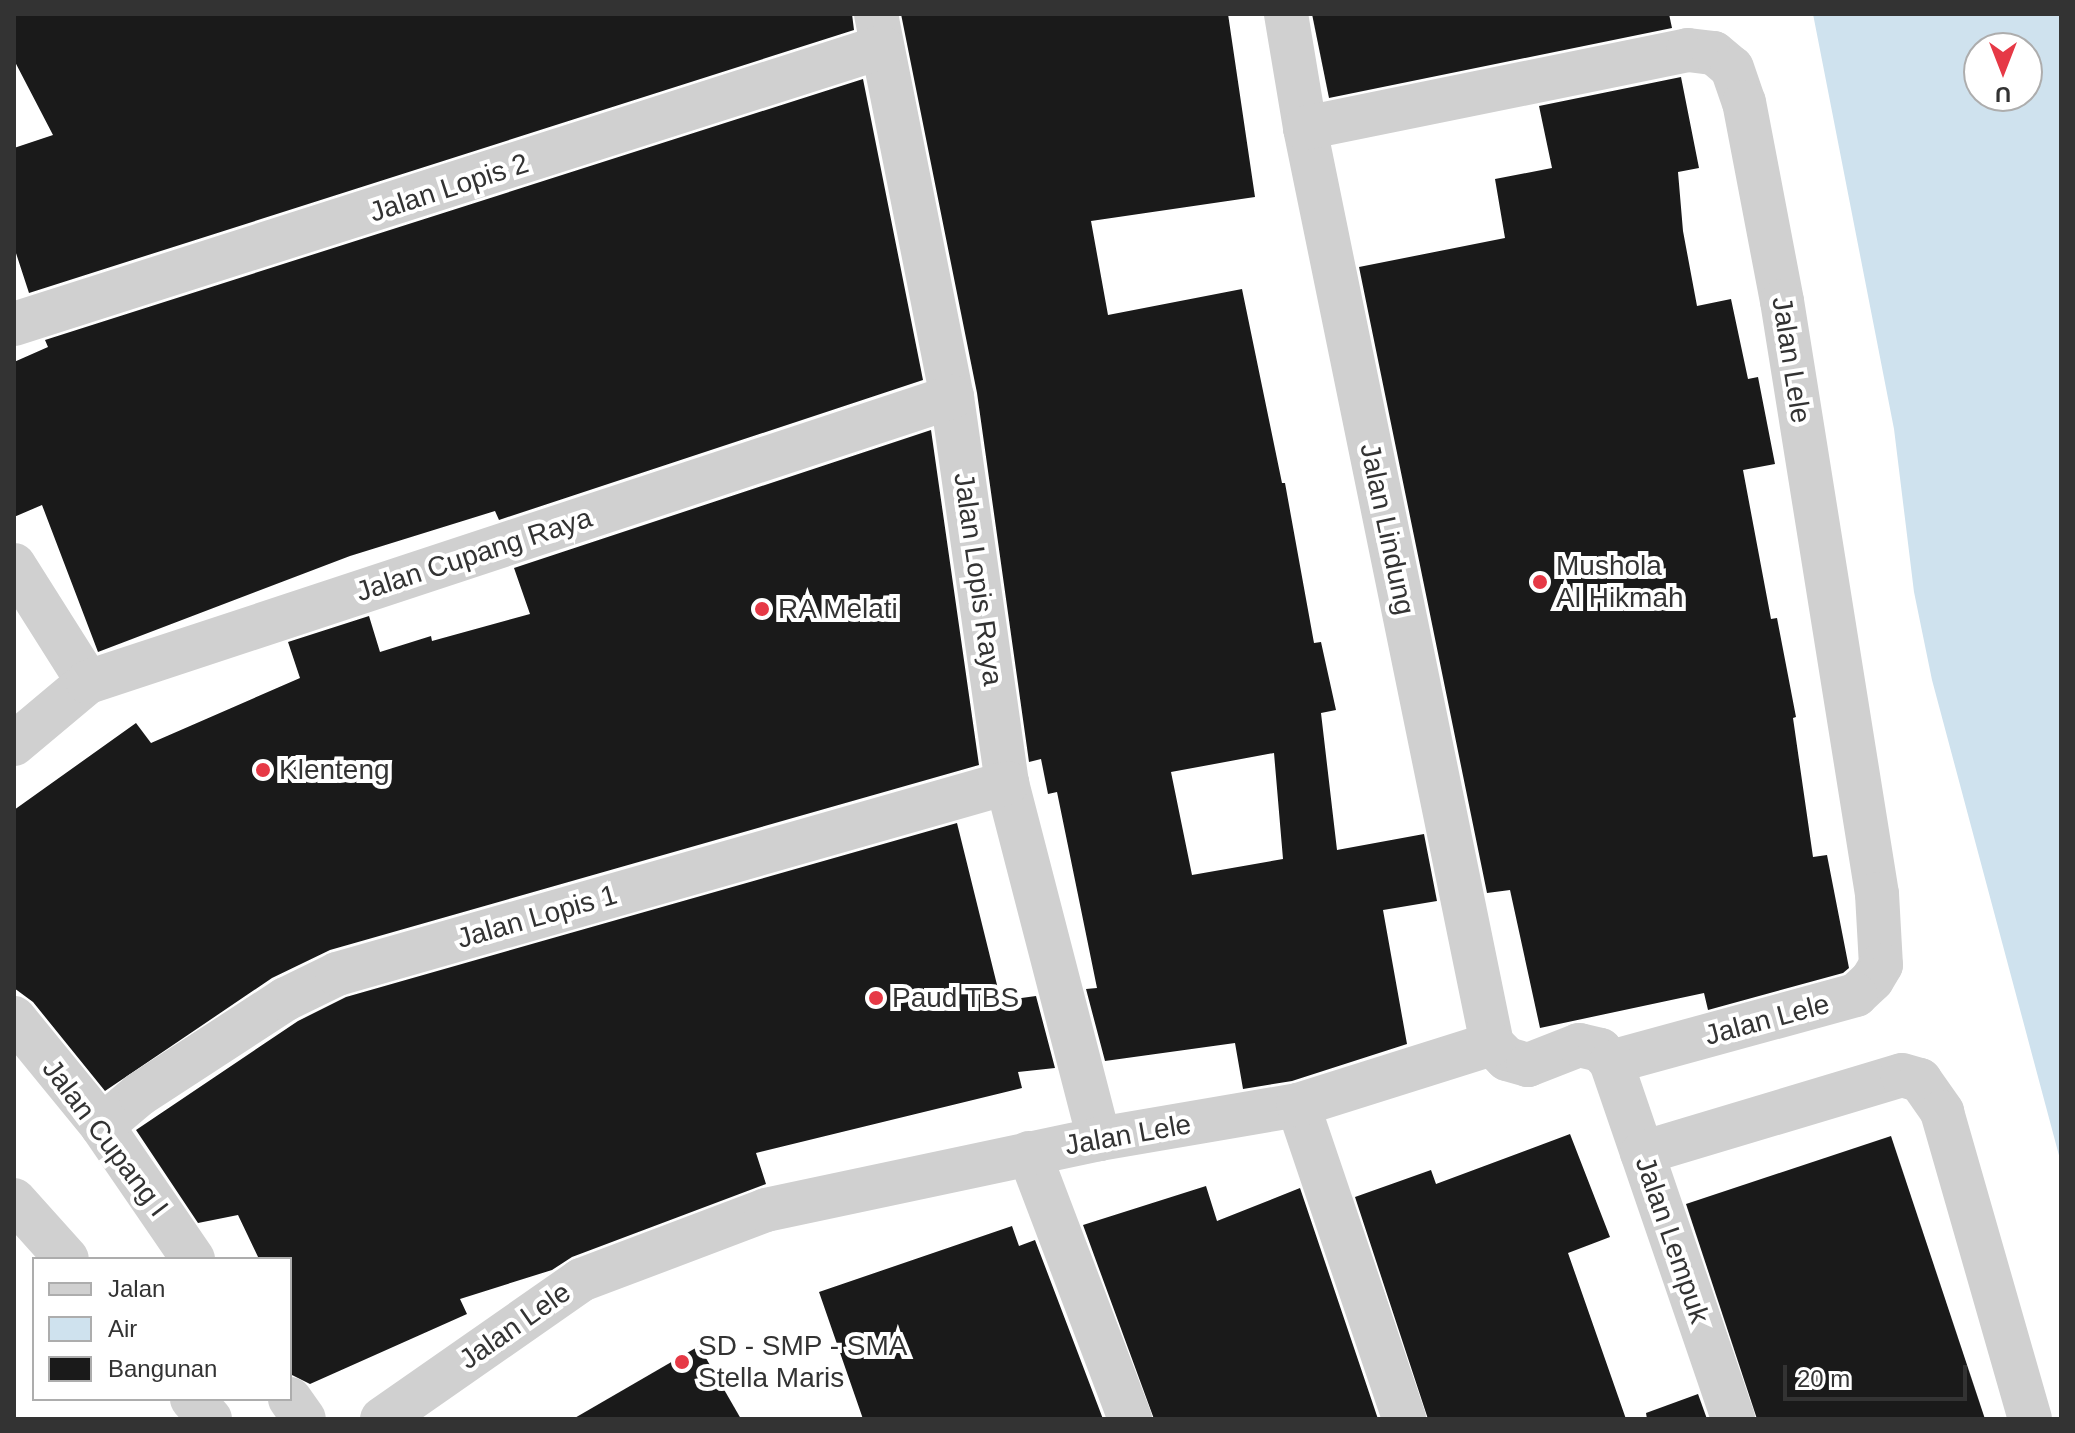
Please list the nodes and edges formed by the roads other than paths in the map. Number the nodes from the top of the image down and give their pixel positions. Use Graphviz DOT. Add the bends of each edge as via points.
graph roads {
  1 [pos="1286,14"];
  2 [pos="879,30"];
  3 [pos="1305,128"];
  4 [pos="14,324"];
  5 [pos="952,397"];
  6 [pos="14,565"];
  7 [pos="88,682"];
  8 [pos="14,744"];
  9 [pos="1007,783"];
  10 [pos="14,1018"];
  11 [pos="1492,1044"];
  12 [pos="1611,1062"];
  13 [pos="1298,1105"];
  14 [pos="102,1126"];
  15 [pos="1099,1139"];
  16 [pos="1029,1153"];
  17 [pos="1642,1153"];
  18 [pos="14,1200"];
  19 [pos="65,1257"];
  20 [pos="192,1257"];
  21 [pos="194,1401"];
  22 [pos="291,1401"];
  23 [pos="210,1419"];
  24 [pos="304,1419"];
  25 [pos="382,1419"];
  26 [pos="1130,1419"];
  27 [pos="1404,1419"];
  28 [pos="1733,1419"];
  29 [pos="2030,1419"];
  1 -- 3 [label="street, Jalan Lindung"];
  2 -- 4 [label="street, Jalan Lopis 2"];
  2 -- 5 [label="street, Jalan Lopis Raya"];
  3 -- 11 [label="street, Jalan Lindung"];
  3 -- 12 [label="street, Jalan Lele" via="1688,50 1714,53 1732,68 1744,102 1782,301 1877,894 1881,965 1856,995"];
  5 -- 7 [label="street, Jalan Cupang Raya"];
  5 -- 9 [label="street, Jalan Lopis Raya"];
  6 -- 7 [label="street"];
  7 -- 8 [label="street, Jalan Cupang Raya"];
  9 -- 14 [label="street, Jalan Lopis 1" via="337,974 286,999 140,1094"];
  9 -- 15 [label="street, Jalan Lopis Raya"];
  10 -- 14 [label="street, Jalan Cupang I"];
  11 -- 12 [label="street" via="1507,1059 1528,1065 1579,1045 1600,1050"];
  11 -- 13 [label="street, Jalan Lele"];
  12 -- 17 [label="street, Jalan Lempuk"];
  13 -- 15 [label="street, Jalan Lele"];
  13 -- 27 [label="street"];
  14 -- 20 [label="street, Jalan Cupang I"];
  15 -- 16 [label="street, Jalan Lele"];
  16 -- 25 [label="street, Jalan Lele" via="766,1210 581,1280"];
  16 -- 26 [label="street"];
  17 -- 28 [label="street, Jalan Lempuk"];
  17 -- 29 [label="street" via="1902,1075 1920,1080 1942,1112"];
  18 -- 19 [label="street"];
  21 -- 23 [label="street"];
  22 -- 24 [label="street"];
}
